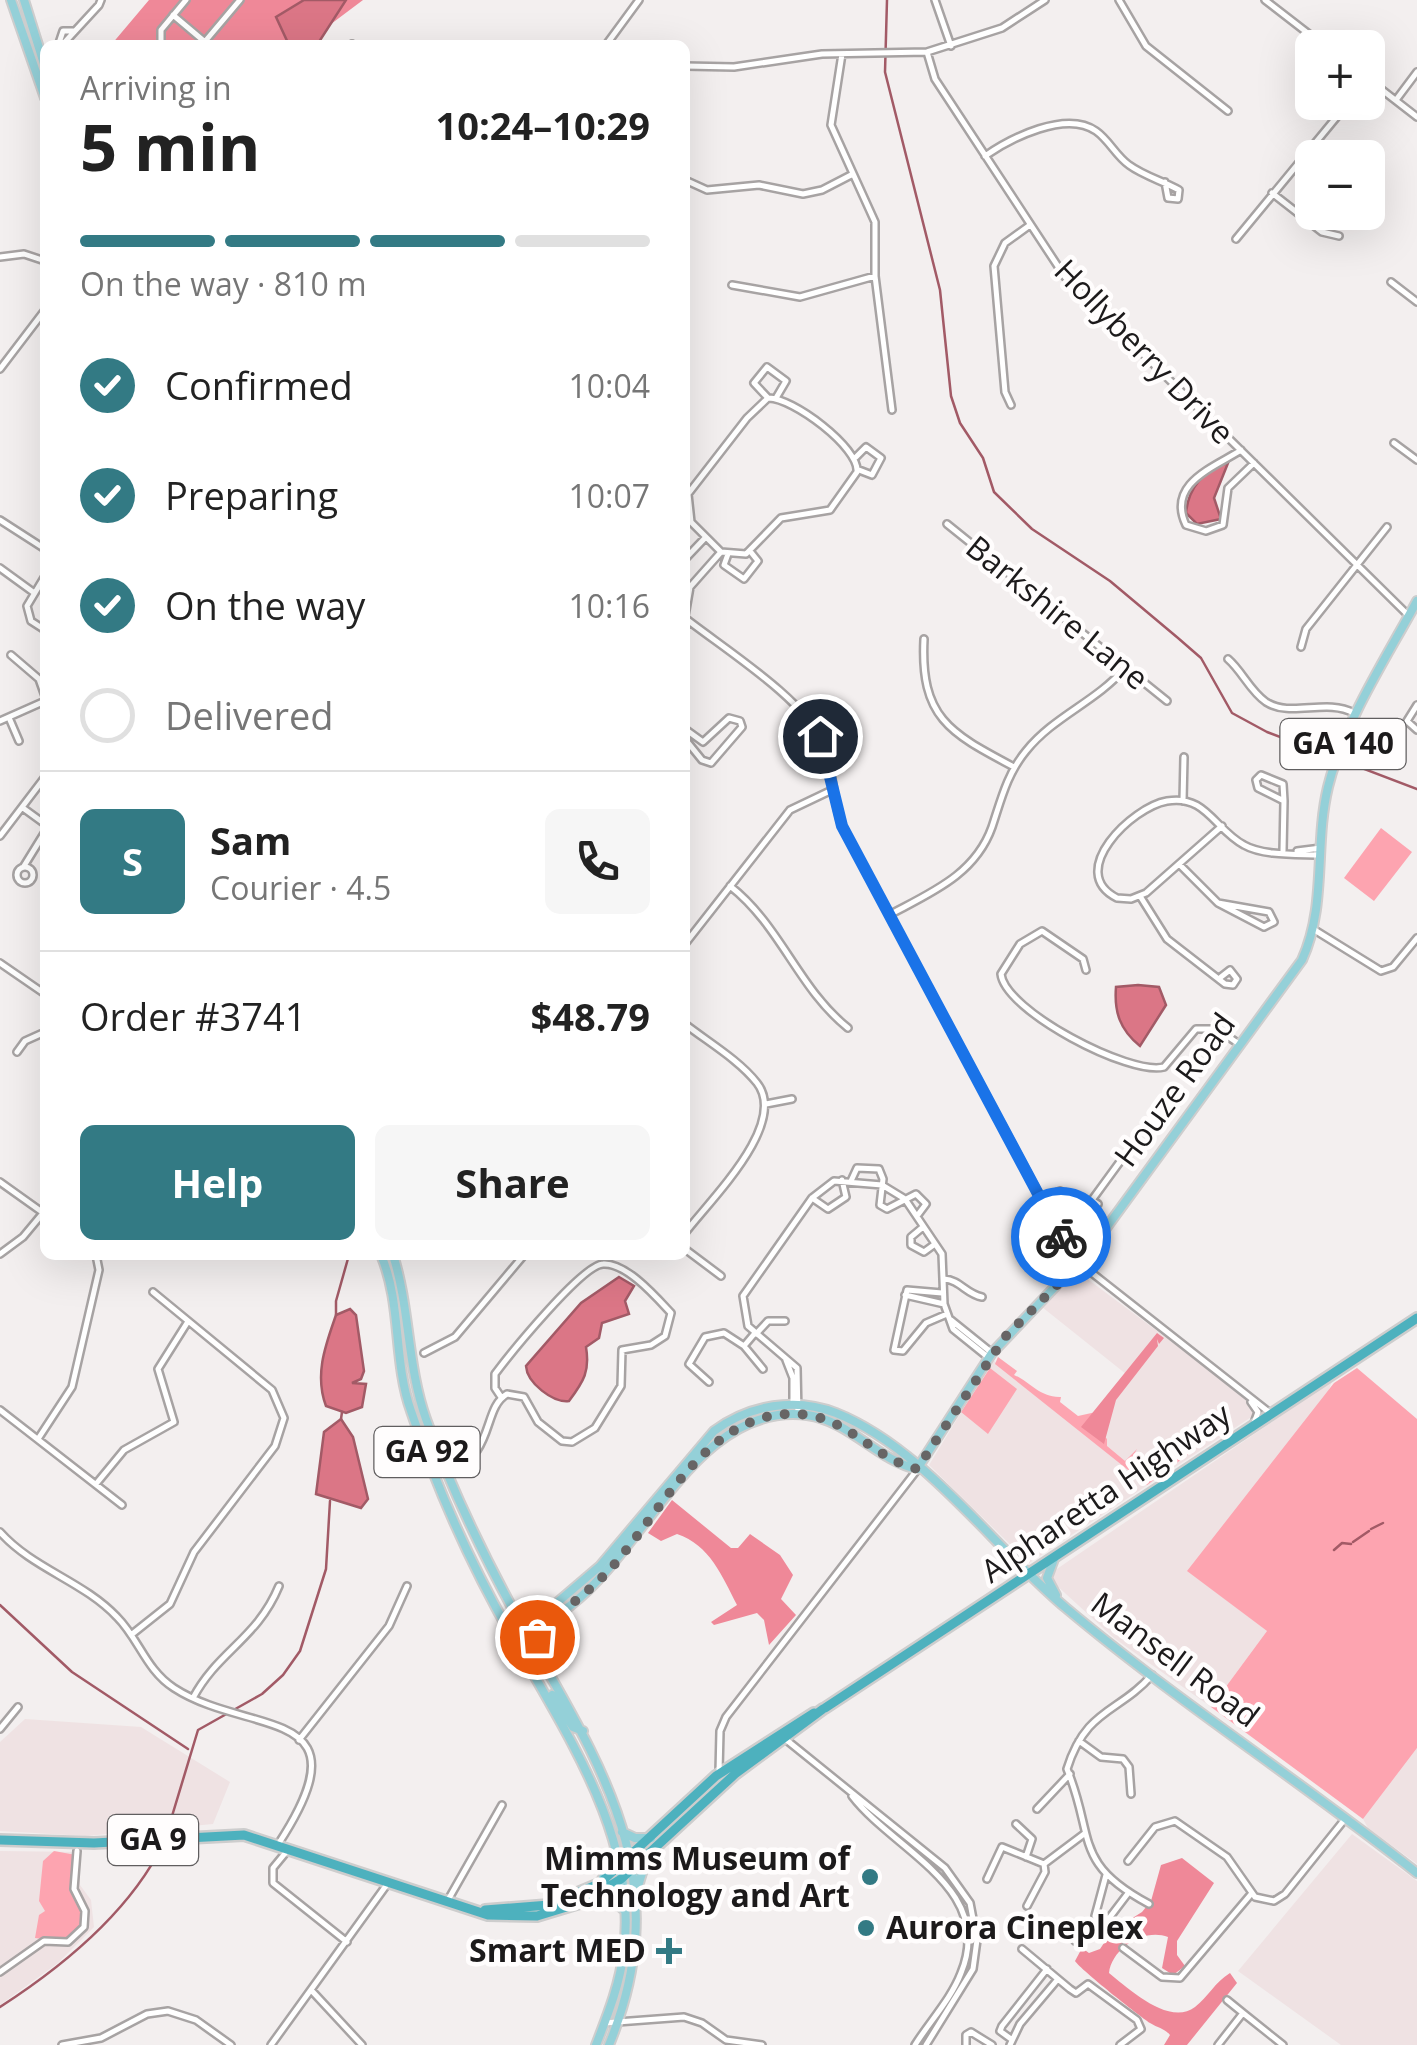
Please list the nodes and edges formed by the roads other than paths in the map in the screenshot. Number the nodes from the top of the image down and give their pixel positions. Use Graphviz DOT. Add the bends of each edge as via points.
graph roads {
  1 [pos="24,0"];
  2 [pos="100,0"];
  3 [pos="186,0"];
  4 [pos="639,0"];
  5 [pos="934,0"];
  6 [pos="1045,0"];
  7 [pos="1119,0"];
  8 [pos="1265,0"];
  9 [pos="237,1"];
  10 [pos="10,3"];
  11 [pos="173,16"];
  12 [pos="1304,30"];
  13 [pos="67,40"];
  14 [pos="161,40"];
  15 [pos="201,40"];
  16 [pos="206,40"];
  17 [pos="610,40"];
  18 [pos="950,46"];
  19 [pos="40,51"];
  20 [pos="928,52"];
  21 [pos="842,54"];
  22 [pos="690,66"];
  23 [pos="1417,72"];
  24 [pos="40,84"];
  25 [pos="1385,92"];
  26 [pos="1396,100"];
  27 [pos="1228,111"];
  28 [pos="1417,117"];
  29 [pos="1335,120"];
  30 [pos="984,156"];
  31 [pos="854,174"];
  32 [pos="690,182"];
  33 [pos="1164,182"];
  34 [pos="1272,194"];
  35 [pos="1030,225"];
  36 [pos="1339,236"];
  37 [pos="1236,240"];
  38 [pos="0,257"];
  39 [pos="40,259"];
  40 [pos="875,276"];
  41 [pos="1392,282"];
  42 [pos="732,286"];
  43 [pos="1417,302"];
  44 [pos="40,316"];
  45 [pos="0,368"];
  46 [pos="772,398"];
  47 [pos="1010,405"];
  48 [pos="892,410"];
  49 [pos="1394,443"];
  50 [pos="1241,450"];
  51 [pos="856,457"];
  52 [pos="1417,460"];
  53 [pos="1254,463"];
  54 [pos="858,470"];
  55 [pos="690,493"];
  56 [pos="0,520"];
  57 [pos="690,522"];
  58 [pos="947,524"];
  59 [pos="1387,527"];
  60 [pos="705,538"];
  61 [pos="40,546"];
  62 [pos="750,551"];
  63 [pos="725,553"];
  64 [pos="690,554"];
  65 [pos="1356,563"];
  66 [pos="0,568"];
  67 [pos="40,583"];
  68 [pos="690,584"];
  69 [pos="33,592"];
  70 [pos="1417,601"];
  71 [pos="1409,616"];
  72 [pos="40,626"];
  73 [pos="690,626"];
  74 [pos="924,638"];
  75 [pos="1301,647"];
  76 [pos="11,655"];
  77 [pos="1228,659"];
  78 [pos="1126,668"];
  79 [pos="40,682"];
  80 [pos="40,701"];
  81 [pos="1167,701"];
  82 [pos="1417,705"];
  83 [pos="1357,714"];
  84 [pos="10,720"];
  85 [pos="0,721"];
  86 [pos="1417,730"];
  87 [pos="690,733"];
  88 [pos="20,741"];
  89 [pos="690,744"];
  90 [pos="1184,757"];
  91 [pos="1014,767"];
  92 [pos="40,784"];
  93 [pos="832,790"];
  94 [pos="1183,801"];
  95 [pos="1284,801"];
  96 [pos="22,807"];
  97 [pos="40,820"];
  98 [pos="1222,826"];
  99 [pos="0,836"];
  100 [pos="40,840"];
  101 [pos="1283,851"];
  102 [pos="1320,852"];
  103 [pos="1179,864"];
  104 [pos="24,866"];
  105 [pos="1086,870"];
  106 [pos="1096,870"];
  107 [pos="730,886"];
  108 [pos="1140,896"];
  109 [pos="1218,903"];
  110 [pos="890,915"];
  111 [pos="1314,929"];
  112 [pos="690,938"];
  113 [pos="1417,938"];
  114 [pos="0,963"];
  115 [pos="1086,970"];
  116 [pos="1222,978"];
  117 [pos="40,991"];
  118 [pos="690,1028"];
  119 [pos="848,1028"];
  120 [pos="40,1034"];
  121 [pos="1239,1044"];
  122 [pos="17,1052"];
  123 [pos="792,1099"];
  124 [pos="766,1104"];
  125 [pos="1120,1163"];
  126 [pos="842,1180"];
  127 [pos="852,1181"];
  128 [pos="0,1182"];
  129 [pos="882,1185"];
  130 [pos="812,1198"];
  131 [pos="1040,1198"];
  132 [pos="905,1199"];
  133 [pos="40,1211"];
  134 [pos="916,1216"];
  135 [pos="40,1219"];
  136 [pos="690,1226"];
  137 [pos="922,1228"];
  138 [pos="934,1244"];
  139 [pos="1090,1250"];
  140 [pos="690,1252"];
  141 [pos="0,1254"];
  142 [pos="97,1260"];
  143 [pos="382,1260"];
  144 [pos="394,1260"];
  145 [pos="520,1260"];
  146 [pos="1078,1264"];
  147 [pos="721,1276"];
  148 [pos="1092,1276"];
  149 [pos="944,1279"];
  150 [pos="153,1292"];
  151 [pos="943,1294"];
  152 [pos="905,1295"];
  153 [pos="982,1296"];
  154 [pos="944,1304"];
  155 [pos="948,1316"];
  156 [pos="1417,1318"];
  157 [pos="785,1321"];
  158 [pos="187,1323"];
  159 [pos="756,1334"];
  160 [pos="744,1346"];
  161 [pos="424,1353"];
  162 [pos="991,1356"];
  163 [pos="763,1370"];
  164 [pos="709,1382"];
  165 [pos="1243,1392"];
  166 [pos="501,1398"];
  167 [pos="797,1408"];
  168 [pos="0,1410"];
  169 [pos="1270,1414"];
  170 [pos="1252,1426"];
  171 [pos="38,1439"];
  172 [pos="932,1446"];
  173 [pos="906,1456"];
  174 [pos="917,1469"];
  175 [pos="450,1473"];
  176 [pos="96,1484"];
  177 [pos="936,1486"];
  178 [pos="122,1504"];
  179 [pos="0,1532"];
  180 [pos="1008,1556"];
  181 [pos="1054,1559"];
  182 [pos="1029,1575"];
  183 [pos="279,1586"];
  184 [pos="407,1586"];
  185 [pos="1009,1589"];
  186 [pos="1060,1604"];
  187 [pos="512,1607"];
  188 [pos="542,1620"];
  189 [pos="525,1630"];
  190 [pos="132,1635"];
  191 [pos="512,1637"];
  192 [pos="537,1652"];
  193 [pos="1152,1675"];
  194 [pos="538,1681"];
  195 [pos="193,1698"];
  196 [pos="18,1706"];
  197 [pos="0,1714"];
  198 [pos="8,1720"];
  199 [pos="0,1730"];
  200 [pos="583,1731"];
  201 [pos="782,1736"];
  202 [pos="299,1740"];
  203 [pos="1080,1740"];
  204 [pos="721,1746"];
  205 [pos="739,1760"];
  206 [pos="1070,1774"];
  207 [pos="718,1775"];
  208 [pos="846,1790"];
  209 [pos="1131,1794"];
  210 [pos="502,1805"];
  211 [pos="1037,1809"];
  212 [pos="1344,1818"];
  213 [pos="1016,1824"];
  214 [pos="621,1831"];
  215 [pos="1084,1834"];
  216 [pos="650,1838"];
  217 [pos="0,1840"];
  218 [pos="284,1845"];
  219 [pos="614,1850"];
  220 [pos="77,1851"];
  221 [pos="648,1855"];
  222 [pos="630,1857"];
  223 [pos="1026,1858"];
  224 [pos="1128,1861"];
  225 [pos="1044,1864"];
  226 [pos="633,1869"];
  227 [pos="620,1873"];
  228 [pos="1417,1873"];
  229 [pos="1106,1875"];
  230 [pos="986,1879"];
  231 [pos="388,1882"];
  232 [pos="599,1884"];
  233 [pos="637,1891"];
  234 [pos="1129,1892"];
  235 [pos="1252,1894"];
  236 [pos="592,1898"];
  237 [pos="447,1903"];
  238 [pos="1149,1904"];
  239 [pos="1027,1906"];
  240 [pos="518,1909"];
  241 [pos="472,1910"];
  242 [pos="626,1914"];
  243 [pos="506,1918"];
  244 [pos="1100,1924"];
  245 [pos="347,1942"];
  246 [pos="1075,1942"];
  247 [pos="1123,1948"];
  248 [pos="1022,1949"];
  249 [pos="1047,1970"];
  250 [pos="0,1972"];
  251 [pos="1058,1979"];
  252 [pos="312,1991"];
  253 [pos="1228,2000"];
  254 [pos="1244,2013"];
  255 [pos="604,2023"];
  256 [pos="618,2024"];
  257 [pos="1011,2042"];
  258 [pos="62,2045"];
  259 [pos="231,2045"];
  260 [pos="271,2045"];
  261 [pos="362,2045"];
  262 [pos="596,2045"];
  263 [pos="609,2045"];
  264 [pos="762,2045"];
  265 [pos="916,2045"];
  266 [pos="926,2045"];
  267 [pos="966,2045"];
  268 [pos="992,2045"];
  269 [pos="1120,2045"];
  270 [pos="1218,2045"];
  271 [pos="1283,2045"];
  1 -- 19 [label="main road"];
  2 -- 13 [label="street"];
  3 -- 11 [label="street"];
  4 -- 17 [label="street"];
  5 -- 18 [label="street"];
  6 -- 18 [label="street" via="1002,28"];
  7 -- 27 [label="street" via="1146,46"];
  8 -- 12 [label="street"];
  9 -- 16 [label="street"];
  10 -- 24 [label="main road"];
  11 -- 14 [label="street"];
  11 -- 15 [label="street"];
  18 -- 20 [label="street"];
  20 -- 21 [label="street"];
  20 -- 30 [label="street, Hollyberry Drive" via="934,79"];
  21 -- 22 [label="street"];
  21 -- 31 [label="street" via="832,125"];
  23 -- 26 [label="street"];
  25 -- 26 [label="street"];
  26 -- 28 [label="street"];
  29 -- 34 [label="street"];
  30 -- 33 [label="street" via="1014,139 1078,124 1098,133 1131,166"];
  30 -- 35 [label="street, Hollyberry Drive"];
  31 -- 32 [label="street" via="802,194 760,185 707,190"];
  31 -- 40 [label="street" via="875,222"];
  34 -- 36 [label="street" via="1322,232"];
  34 -- 37 [label="street"];
  35 -- 47 [label="street" via="1005,243 994,266"];
  35 -- 50 [label="street, Hollyberry Drive" via="1076,289"];
  38 -- 39 [label="street"];
  40 -- 42 [label="street" via="800,297"];
  40 -- 48 [label="street"];
  41 -- 43 [label="street"];
  44 -- 45 [label="street"];
  46 -- 46 [label="street" via="786,381 767,367 754,383"];
  46 -- 51 [label="street" via="825,429"];
  46 -- 55 [label="street"];
  49 -- 52 [label="street"];
  50 -- 53 [label="street, Hollyberry Drive"];
  50 -- 53 [label="street" via="1209,465 1185,493 1186,525 1213,530 1224,518 1228,488"];
  51 -- 54 [label="street"];
  51 -- 54 [label="street" via="866,447 881,461 868,476"];
  53 -- 65 [label="street, Hollyberry Drive"];
  54 -- 62 [label="street" via="835,506 781,518"];
  56 -- 61 [label="street"];
  57 -- 60 [label="street"];
  58 -- 78 [label="street, Barkshire Lane"];
  59 -- 65 [label="street"];
  60 -- 63 [label="street"];
  60 -- 64 [label="street"];
  62 -- 63 [label="street"];
  62 -- 63 [label="street" via="758,561 744,578 724,564"];
  63 -- 68 [label="street"];
  65 -- 71 [label="street, Hollyberry Drive"];
  65 -- 75 [label="street" via="1306,629"];
  66 -- 69 [label="street"];
  67 -- 69 [label="street"];
  69 -- 72 [label="street" via="29,616"];
  70 -- 71 [label="main road, Houze Road / GA 140"];
  71 -- 83 [label="main road, Houze Road / GA 140"];
  73 -- 93 [label="street" via="803,710 824,746"];
  74 -- 91 [label="street" via="922,672 938,715 964,740"];
  76 -- 79 [label="street"];
  77 -- 83 [label="street" via="1273,705 1334,706"];
  78 -- 81 [label="street, Barkshire Lane"];
  78 -- 91 [label="street" via="1099,696 1043,732"];
  80 -- 84 [label="street"];
  82 -- 86 [label="street" via="1406,722"];
  83 -- 102 [label="main road, Houze Road / GA 140" via="1330,778"];
  84 -- 85 [label="street"];
  84 -- 88 [label="street"];
  87 -- 89 [label="street" via="703,742 729,718 742,727 711,763"];
  90 -- 94 [label="street"];
  91 -- 110 [label="street" via="972,862"];
  92 -- 96 [label="street"];
  93 -- 107 [label="street" via="790,810"];
  93 -- 110 [label="street" via="842,826"];
  94 -- 98 [label="street" via="1202,807"];
  94 -- 106 [label="street" via="1144,811 1103,850"];
  95 -- 95 [label="street" via="1283,784 1257,778 1258,788"];
  95 -- 101 [label="street"];
  96 -- 97 [label="street"];
  96 -- 99 [label="street"];
  98 -- 101 [label="street" via="1248,848"];
  98 -- 103 [label="street"];
  100 -- 104 [label="street"];
  101 -- 102 [label="street"];
  102 -- 111 [label="main road, Houze Road / GA 140"];
  103 -- 108 [label="street"];
  103 -- 109 [label="street"];
  105 -- 106 [label="street"];
  106 -- 108 [label="street" via="1110,895"];
  107 -- 112 [label="street"];
  107 -- 119 [label="street" via="758,910 806,988"];
  108 -- 116 [label="street" via="1167,940"];
  109 -- 109 [label="street" via="1264,927 1274,922 1269,912"];
  110 -- 131 [label="street"];
  111 -- 113 [label="street" via="1381,971 1394,967"];
  111 -- 121 [label="main road, Houze Road / GA 140" via="1290,979"];
  114 -- 117 [label="street"];
  115 -- 121 [label="street" via="1083,959 1042,931 1020,944 1001,974 1011,994 1058,1031 1142,1068 1164,1067 1196,1029 1217,1029"];
  118 -- 124 [label="street" via="755,1080"];
  120 -- 122 [label="street"];
  121 -- 139 [label="main road, Houze Road / GA 140"];
  123 -- 124 [label="street"];
  124 -- 136 [label="street" via="760,1134"];
  125 -- 131 [label="street" via="1090,1203 1066,1192"];
  126 -- 127 [label="street"];
  126 -- 130 [label="street" via="825,1184"];
  126 -- 130 [label="street" via="846,1197 838,1207 828,1209"];
  127 -- 129 [label="street"];
  127 -- 129 [label="street" via="857,1168 876,1168"];
  128 -- 133 [label="street"];
  129 -- 132 [label="street"];
  129 -- 132 [label="street" via="884,1208"];
  130 -- 159 [label="street" via="745,1290 742,1310"];
  131 -- 146 [label="street"];
  132 -- 134 [label="street"];
  132 -- 134 [label="street" via="916,1194 926,1204"];
  134 -- 137 [label="street"];
  135 -- 141 [label="street"];
  137 -- 138 [label="street"];
  137 -- 138 [label="street" via="910,1244 924,1252"];
  138 -- 149 [label="street" via="943,1257"];
  139 -- 146 [label="main road, Houze Road / GA 140"];
  139 -- 148 [label="street"];
  140 -- 147 [label="street"];
  142 -- 171 [label="street" via="72,1387"];
  143 -- 191 [label="main road, GA 92" via="410,1411"];
  144 -- 175 [label="main road, GA 92" via="417,1386"];
  145 -- 161 [label="street" via="455,1337"];
  146 -- 148 [label="street"];
  146 -- 162 [label="main road, Houze Road / GA 140"];
  148 -- 165 [label="street"];
  149 -- 151 [label="street"];
  149 -- 153 [label="street"];
  150 -- 158 [label="street"];
  151 -- 152 [label="street" via="912,1288"];
  151 -- 154 [label="street"];
  152 -- 154 [label="street"];
  152 -- 155 [label="street" via="896,1352 926,1323"];
  154 -- 155 [label="street"];
  155 -- 162 [label="street"];
  156 -- 169 [label="highway, Alpharetta Highway / GA 9"];
  157 -- 159 [label="street" via="768,1321"];
  158 -- 176 [label="street" via="158,1370 174,1422 124,1450"];
  158 -- 190 [label="street" via="270,1388 282,1408 283,1428 194,1552 170,1604"];
  159 -- 160 [label="street"];
  159 -- 167 [label="street" via="797,1368"];
  160 -- 163 [label="street"];
  160 -- 164 [label="street" via="724,1333 705,1337 689,1364"];
  162 -- 172 [label="main road, Houze Road / GA 140"];
  165 -- 169 [label="street"];
  165 -- 170 [label="street" via="1257,1409"];
  166 -- 166 [label="street" via="524,1397 538,1422 562,1442 572,1442 592,1431 621,1386 622,1350 665,1336 671,1314 634,1278 610,1264 597,1265 570,1286 495,1374"];
  166 -- 175 [label="street" via="480,1450"];
  167 -- 173 [label="main road, Mansell Road" via="848,1418"];
  167 -- 174 [label="main road, Mansell Road"];
  167 -- 188 [label="main road, Mansell Road" via="760,1408 696,1448 600,1566"];
  168 -- 171 [label="street"];
  169 -- 170 [label="highway, Alpharetta Highway / GA 9"];
  170 -- 181 [label="highway, Alpharetta Highway / GA 9"];
  171 -- 176 [label="street"];
  172 -- 173 [label="main road"];
  172 -- 174 [label="main road, Houze Road / GA 140"];
  172 -- 177 [label="main road" via="927,1467"];
  173 -- 174 [label="main road, Mansell Road"];
  174 -- 177 [label="main road, Mansell Road"];
  174 -- 204 [label="street, Houze Road" via="726,1717"];
  175 -- 187 [label="main road, GA 92"];
  176 -- 178 [label="street"];
  177 -- 180 [label="main road, Mansell Road"];
  179 -- 190 [label="street" via="107,1607"];
  180 -- 182 [label="main road, Mansell Road"];
  180 -- 185 [label="main road"];
  181 -- 182 [label="highway, Alpharetta Highway / GA 9"];
  181 -- 186 [label="main road" via="1047,1578"];
  182 -- 185 [label="highway, Alpharetta Highway / GA 9"];
  182 -- 186 [label="main road, Mansell Road"];
  183 -- 195 [label="street" via="260,1625 211,1670"];
  184 -- 202 [label="street" via="389,1626"];
  185 -- 201 [label="highway, Alpharetta Highway / GA 9"];
  186 -- 193 [label="main road, Mansell Road"];
  187 -- 188 [label="main road"];
  187 -- 189 [label="main road, GA 92"];
  188 -- 189 [label="main road, Mansell Road"];
  188 -- 192 [label="main road"];
  189 -- 191 [label="main road, Mansell Road"];
  189 -- 192 [label="main road, GA 92"];
  190 -- 195 [label="street" via="157,1674"];
  191 -- 194 [label="main road, GA 92"];
  192 -- 200 [label="main road, GA 92"];
  193 -- 203 [label="street" via="1103,1711"];
  193 -- 212 [label="main road, Mansell Road"];
  194 -- 200 [label="main road"];
  194 -- 219 [label="main road, GA 92" via="580,1756"];
  195 -- 202 [label="street" via="277,1724"];
  196 -- 198 [label="street"];
  197 -- 198 [label="street"];
  198 -- 199 [label="street"];
  200 -- 214 [label="main road, GA 92"];
  201 -- 205 [label="highway, Alpharetta Highway / GA 9"];
  201 -- 208 [label="street"];
  201 -- 221 [label="highway, Alpharetta Highway / GA 9"];
  202 -- 218 [label="street" via="310,1762 311,1787"];
  203 -- 206 [label="street"];
  203 -- 209 [label="street" via="1101,1757 1123,1759"];
  204 -- 205 [label="street"];
  204 -- 207 [label="street, Houze Road"];
  205 -- 207 [label="highway, Alpharetta Highway / GA 9"];
  206 -- 211 [label="street"];
  206 -- 215 [label="street"];
  207 -- 216 [label="highway, Alpharetta Highway / GA 9"];
  208 -- 265 [label="street" via="944,1880 964,1915 968,1940 961,1974"];
  208 -- 266 [label="street" via="944,1868 973,1912 972,1969"];
  210 -- 237 [label="street"];
  212 -- 228 [label="main road, Mansell Road"];
  212 -- 235 [label="street" via="1282,1897 1266,1902"];
  213 -- 223 [label="street" via="1032,1839"];
  214 -- 216 [label="main road"];
  214 -- 222 [label="main road, GA 92"];
  215 -- 225 [label="street"];
  215 -- 229 [label="street"];
  216 -- 222 [label="highway, Alpharetta Highway / GA 9"];
  217 -- 218 [label="highway, Alpharetta Highway / GA 9" via="98,1843 220,1834"];
  218 -- 231 [label="highway, Alpharetta Highway / GA 9"];
  218 -- 245 [label="street" via="273,1883"];
  219 -- 227 [label="main road, GA 92"];
  219 -- 232 [label="main road"];
  220 -- 250 [label="street" via="74,1889 86,1911 84,1927 68,1942 44,1941"];
  221 -- 226 [label="highway, Alpharetta Highway / GA 9"];
  221 -- 233 [label="main road"];
  222 -- 226 [label="main road, GA 92"];
  222 -- 227 [label="highway, Alpharetta Highway / GA 9"];
  223 -- 225 [label="street"];
  223 -- 230 [label="street" via="1002,1848"];
  224 -- 235 [label="street" via="1155,1828 1175,1821 1227,1858"];
  225 -- 239 [label="street"];
  226 -- 227 [label="highway, Alpharetta Highway / GA 9"];
  226 -- 233 [label="main road, GA 92"];
  227 -- 232 [label="highway, Alpharetta Highway / GA 9"];
  227 -- 236 [label="highway, Alpharetta Highway / GA 9"];
  227 -- 242 [label="main road"];
  229 -- 234 [label="street"];
  229 -- 244 [label="street" via="1095,1916"];
  231 -- 237 [label="highway, Alpharetta Highway / GA 9"];
  231 -- 245 [label="street"];
  232 -- 240 [label="highway, Alpharetta Highway / GA 9" via="560,1902"];
  233 -- 256 [label="main road" via="637,1950"];
  234 -- 238 [label="street"];
  234 -- 244 [label="street"];
  235 -- 247 [label="street" via="1180,1978 1162,1977"];
  236 -- 242 [label="main road" via="615,1900"];
  236 -- 243 [label="highway, Alpharetta Highway / GA 9" via="551,1913"];
  237 -- 241 [label="highway, Alpharetta Highway / GA 9"];
  240 -- 241 [label="highway, Alpharetta Highway / GA 9"];
  240 -- 243 [label="highway"];
  241 -- 243 [label="highway, Alpharetta Highway / GA 9"];
  242 -- 255 [label="main road" via="621,1972"];
  244 -- 246 [label="street"];
  245 -- 252 [label="street"];
  248 -- 249 [label="street"];
  249 -- 251 [label="street"];
  249 -- 257 [label="street" via="1002,2026"];
  251 -- 257 [label="street"];
  251 -- 269 [label="street" via="1076,1993 1088,1984 1137,2020 1141,2029"];
  252 -- 260 [label="street"];
  252 -- 261 [label="street"];
  253 -- 254 [label="street"];
  254 -- 270 [label="street"];
  254 -- 271 [label="street"];
  255 -- 256 [label="street"];
  255 -- 262 [label="main road"];
  256 -- 263 [label="main road"];
  256 -- 264 [label="street" via="684,2017 726,2040"];
  258 -- 259 [label="street" via="110,2035 147,2014 168,2011 196,2020"];
  267 -- 268 [label="street" via="971,2032"];
}
